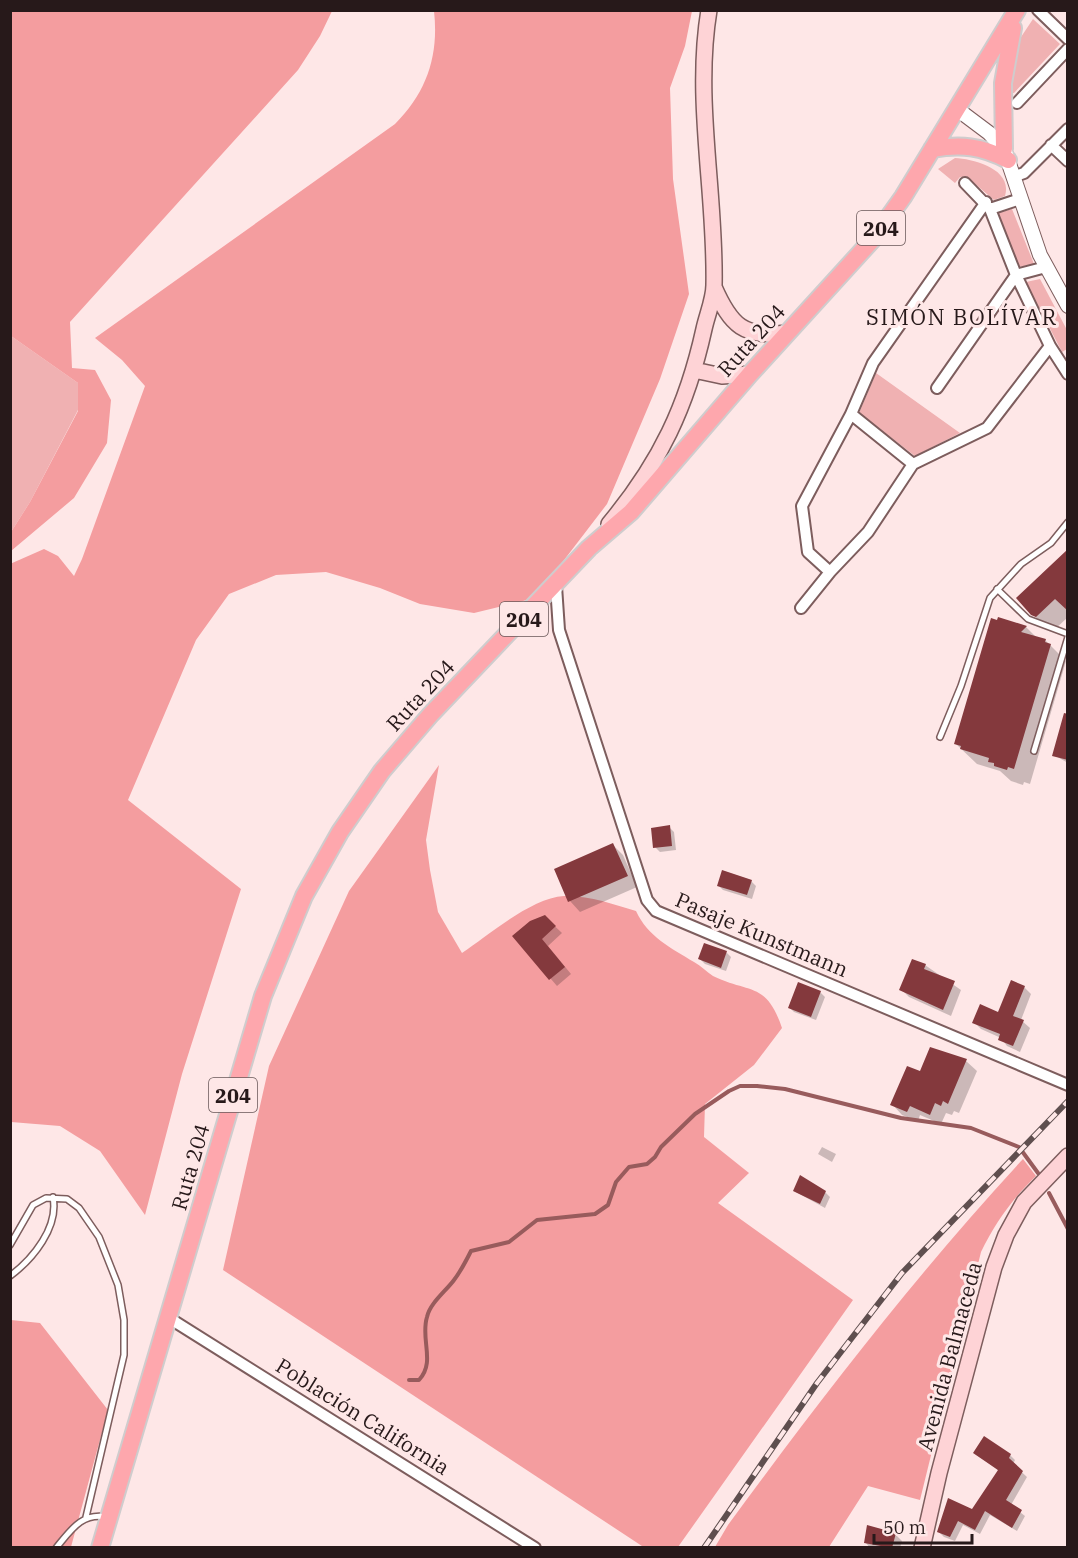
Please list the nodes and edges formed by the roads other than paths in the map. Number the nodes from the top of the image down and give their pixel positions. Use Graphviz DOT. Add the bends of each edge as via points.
graph roads {
  1 [pos="709,10"];
  2 [pos="1038,10"];
  3 [pos="1016,13"];
  4 [pos="1068,39"];
  5 [pos="1068,49"];
  6 [pos="1017,103"];
  7 [pos="957,109"];
  8 [pos="1068,129"];
  9 [pos="1051,145"];
  10 [pos="932,149"];
  11 [pos="1006,154"];
  12 [pos="1068,161"];
  13 [pos="1013,177"];
  14 [pos="965,183"];
  15 [pos="1020,199"];
  16 [pos="988,205"];
  17 [pos="1046,267"];
  18 [pos="1016,275"];
  19 [pos="714,287"];
  20 [pos="1068,306"];
  21 [pos="787,333"];
  22 [pos="1050,346"];
  23 [pos="1063,358"];
  24 [pos="694,370"];
  25 [pos="750,374"];
  26 [pos="1068,374"];
  27 [pos="937,388"];
  28 [pos="851,414"];
  29 [pos="913,464"];
  30 [pos="1068,522"];
  31 [pos="590,548"];
  32 [pos="830,572"];
  33 [pos="556,586"];
  34 [pos="997,589"];
  35 [pos="801,608"];
  36 [pos="1068,636"];
  37 [pos="940,737"];
  38 [pos="1034,751"];
  39 [pos="1068,1085"];
  40 [pos="1068,1156"];
  41 [pos="52,1197"];
  42 [pos="10,1245"];
  43 [pos="10,1276"];
  44 [pos="169,1318"];
  45 [pos="87,1517"];
  46 [pos="109,1517"];
  47 [pos="56,1548"];
  48 [pos="100,1548"];
  49 [pos="536,1548"];
  50 [pos="922,1548"];
  1 -- 19 [label="main road" via="704,63"];
  2 -- 4 [label="street"];
  3 -- 7 [label="main road, Ruta 204 / 204"];
  3 -- 11 [label="main road" via="1003,83"];
  5 -- 6 [label="street"];
  7 -- 10 [label="main road, Ruta 204 / 204"];
  7 -- 11 [label="street" via="989,133"];
  8 -- 9 [label="street"];
  9 -- 12 [label="street"];
  9 -- 13 [label="street" via="1024,173"];
  10 -- 11 [label="main road" via="960,145"];
  10 -- 21 [label="main road, Ruta 204 / 204" via="873,239"];
  11 -- 13 [label="street"];
  13 -- 15 [label="street"];
  14 -- 16 [label="street"];
  15 -- 16 [label="street"];
  15 -- 17 [label="street"];
  16 -- 18 [label="street"];
  16 -- 28 [label="street" via="873,363"];
  17 -- 18 [label="street"];
  17 -- 20 [label="street"];
  18 -- 22 [label="street"];
  18 -- 27 [label="street"];
  19 -- 21 [label="main road" via="731,319 741,327 767,335"];
  19 -- 24 [label="main road"];
  21 -- 25 [label="main road, Ruta 204 / 204"];
  22 -- 23 [label="street"];
  22 -- 29 [label="street" via="987,428"];
  23 -- 26 [label="street"];
  24 -- 25 [label="main road" via="722,376"];
  24 -- 31 [label="main road" via="668,440 635,493"];
  25 -- 31 [label="main road, Ruta 204 / 204" via="631,512"];
  28 -- 29 [label="street"];
  28 -- 32 [label="street" via="802,506 808,552"];
  29 -- 32 [label="street" via="868,532"];
  30 -- 34 [label="lane" via="1051,543"];
  31 -- 33 [label="main road, Ruta 204 / 204"];
  32 -- 35 [label="street"];
  33 -- 39 [label="street, Pasaje Kunstmann" via="559,630 565,650 647,900 656,911"];
  33 -- 44 [label="main road, Ruta 204 / 204" via="406,742 360,801 321,863 289,928 263,996"];
  34 -- 36 [label="lane" via="1028,619"];
  34 -- 37 [label="lane" via="983,614"];
  36 -- 38 [label="lane"];
  40 -- 50 [label="main road, Avenida Balmaceda" via="1024,1202 994,1267"];
  41 -- 42 [label="lane" via="29,1210"];
  41 -- 43 [label="lane" via="54,1213 50,1227 28,1260"];
  41 -- 45 [label="lane" via="74,1203 99,1237 118,1285 124,1320 120,1372"];
  44 -- 46 [label="main road, Ruta 204 / 204"];
  44 -- 49 [label="street, Población California"];
  45 -- 46 [label="lane"];
  45 -- 47 [label="lane"];
  46 -- 48 [label="main road, Ruta 204 / 204"];
}
